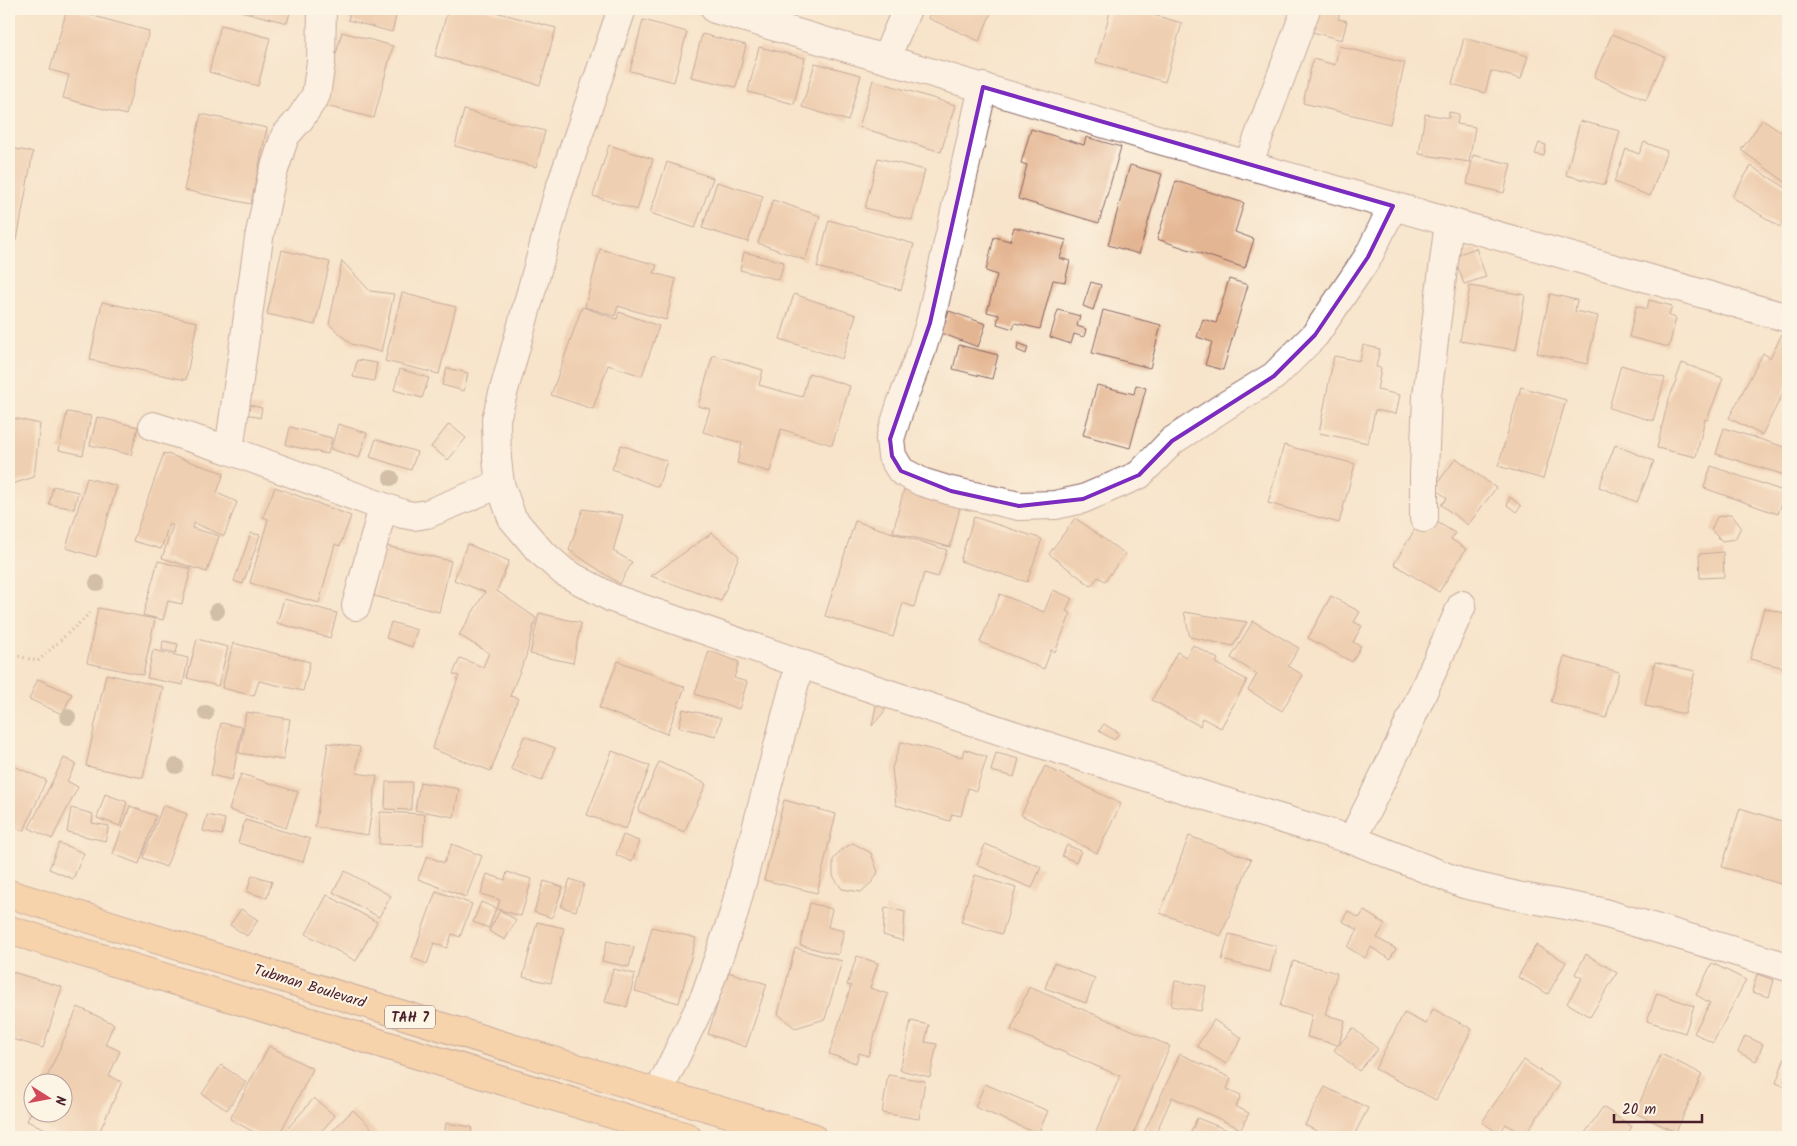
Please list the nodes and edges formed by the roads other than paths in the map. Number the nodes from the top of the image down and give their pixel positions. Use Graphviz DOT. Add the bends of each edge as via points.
graph roads {
  1 [pos="322,9"];
  2 [pos="622,9"];
  3 [pos="715,9"];
  4 [pos="907,9"];
  5 [pos="1306,9"];
  6 [pos="886,58"];
  7 [pos="983,87"];
  8 [pos="1248,166"];
  9 [pos="1392,206"];
  10 [pos="1449,222"];
  11 [pos="1788,318"];
  12 [pos="153,426"];
  13 [pos="229,450"];
  14 [pos="500,484"];
  15 [pos="383,507"];
  16 [pos="1424,518"];
  17 [pos="1462,605"];
  18 [pos="356,606"];
  19 [pos="800,663"];
  20 [pos="1352,840"];
  21 [pos="9,894"];
  22 [pos="9,930"];
  23 [pos="1788,967"];
  24 [pos="658,1093"];
  25 [pos="687,1137"];
  26 [pos="812,1137"];
  1 -- 13 [label="street" via="322,62 316,95 285,136 272,176 261,229"];
  2 -- 14 [label="street" via="558,194 496,420"];
  3 -- 6 [label="street"];
  4 -- 6 [label="street"];
  5 -- 8 [label="street"];
  6 -- 7 [label="street"];
  7 -- 8 [label="street"];
  7 -- 9 [label="street" via="930,323 890,438 892,456 900,471 952,491 1019,506 1055,505 1083,499 1139,475 1172,441 1274,376 1315,335 1368,257"];
  8 -- 9 [label="street"];
  9 -- 10 [label="street"];
  10 -- 11 [label="street"];
  10 -- 16 [label="street" via="1427,396"];
  12 -- 13 [label="street"];
  13 -- 15 [label="street"];
  14 -- 15 [label="street" via="427,514 414,516"];
  14 -- 19 [label="street" via="512,518 539,550 564,572 612,598"];
  15 -- 18 [label="street"];
  17 -- 20 [label="street"];
  19 -- 20 [label="street" via="1078,756"];
  19 -- 24 [label="street" via="733,916 706,996"];
  20 -- 23 [label="street" via="1464,884 1596,911"];
  21 -- 24 [label="highway, Tubman Boulevard / TAH 7"];
  22 -- 25 [label="highway, TAH 7"];
  24 -- 26 [label="highway, Tubman Boulevard / TAH 7"];
}
